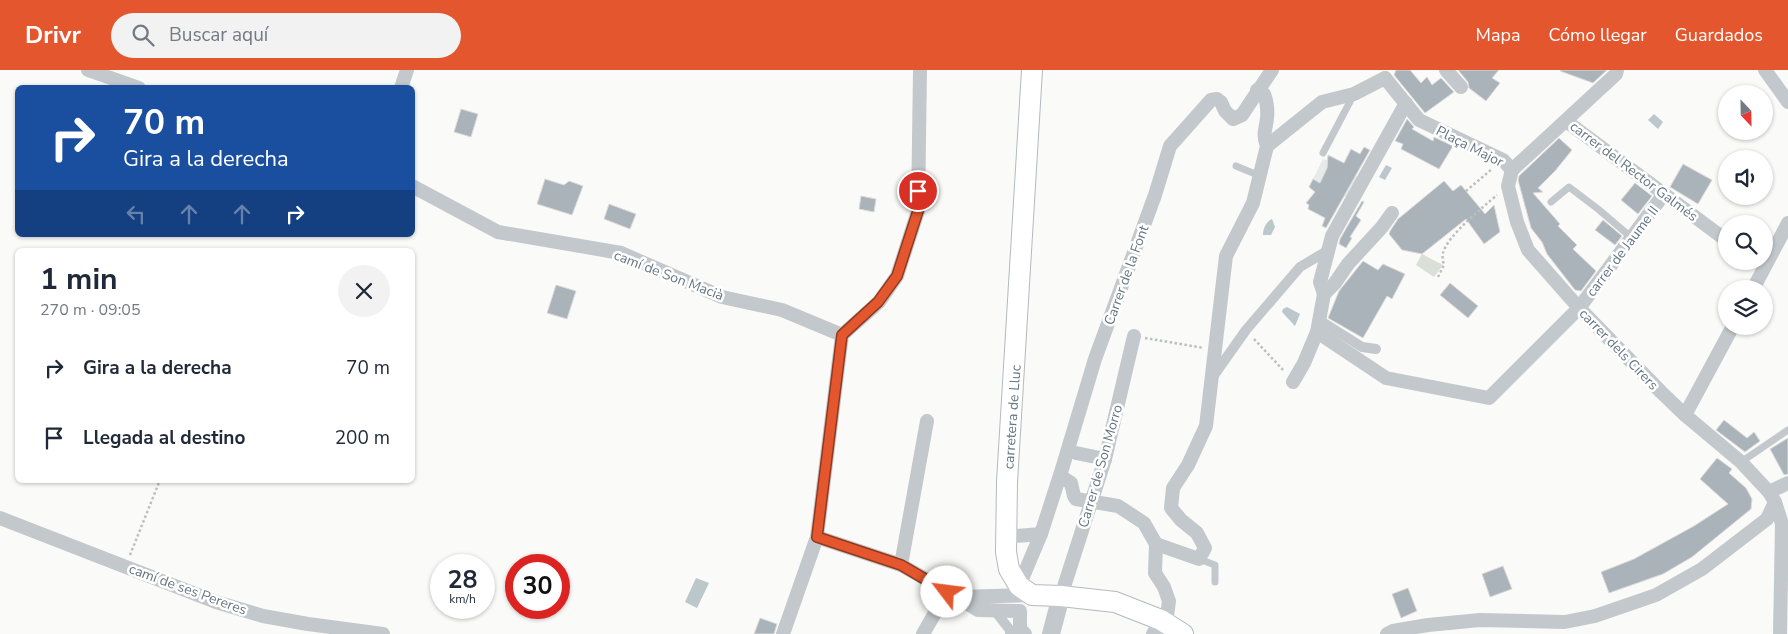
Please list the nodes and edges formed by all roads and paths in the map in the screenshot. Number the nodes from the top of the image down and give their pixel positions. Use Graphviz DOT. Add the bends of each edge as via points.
graph roads {
  1 [pos="88,70"];
  2 [pos="406,70"];
  3 [pos="920,70"];
  4 [pos="1032,70"];
  5 [pos="1272,70"];
  6 [pos="1446,70"];
  7 [pos="1618,70"];
  8 [pos="1765,70"];
  9 [pos="1387,74"];
  10 [pos="130,85"];
  11 [pos="402,85"];
  12 [pos="1461,87"];
  13 [pos="1257,90"];
  14 [pos="1354,94"];
  15 [pos="1788,102"];
  16 [pos="1406,103"];
  17 [pos="1566,121"];
  18 [pos="1266,146"];
  19 [pos="1322,153"];
  20 [pos="1508,165"];
  21 [pos="1236,166"];
  22 [pos="1260,176"];
  23 [pos="1508,186"];
  24 [pos="415,188"];
  25 [pos="1466,191"];
  26 [pos="1664,194"];
  27 [pos="1551,202"];
  28 [pos="1392,213"];
  29 [pos="1788,223"];
  30 [pos="1718,234"];
  31 [pos="1632,238"];
  32 [pos="1773,246"];
  33 [pos="1327,251"];
  34 [pos="1438,277"];
  35 [pos="1324,294"];
  36 [pos="1579,308"];
  37 [pos="1318,326"];
  38 [pos="1246,330"];
  39 [pos="842,335"];
  40 [pos="1728,335"];
  41 [pos="1134,336"];
  42 [pos="1376,349"];
  43 [pos="1215,350"];
  44 [pos="1212,379"];
  45 [pos="1293,382"];
  46 [pos="1685,415"];
  47 [pos="927,421"];
  48 [pos="1788,430"];
  49 [pos="1076,452"];
  50 [pos="1105,458"];
  51 [pos="1741,462"];
  52 [pos="1060,476"];
  53 [pos="159,483"];
  54 [pos="1788,483"];
  55 [pos="1772,497"];
  56 [pos="1092,500"];
  57 [pos="0,518"];
  58 [pos="1041,534"];
  59 [pos="1005,536"];
  60 [pos="817,537"];
  61 [pos="1156,544"];
  62 [pos="1199,559"];
  63 [pos="901,565"];
  64 [pos="126,566"];
  65 [pos="1215,582"];
  66 [pos="1025,591"];
  67 [pos="952,594"];
  68 [pos="1061,596"];
  69 [pos="995,611"];
  70 [pos="1166,628"];
  71 [pos="383,634"];
  72 [pos="783,634"];
  73 [pos="923,634"];
  74 [pos="1010,634"];
  75 [pos="1025,634"];
  76 [pos="1051,634"];
  77 [pos="1386,634"];
  78 [pos="1780,634"];
  1 -- 10 [label="street"];
  2 -- 11 [label="street"];
  3 -- 39 [label="street" via="918,211 897,276 878,302"];
  4 -- 59 [label="main road, carretera de Lluc"];
  5 -- 13 [label="street"];
  6 -- 12 [label="street"];
  7 -- 17 [label="street, Plaça Major"];
  8 -- 15 [label="street"];
  9 -- 14 [label="street"];
  9 -- 16 [label="street"];
  13 -- 18 [label="street" via="1264,94 1267,105 1263,136"];
  13 -- 52 [label="street, Carrer de la Font" via="1242,115 1233,119 1217,98 1211,100 1170,146 1094,359"];
  14 -- 18 [label="street" via="1322,102"];
  14 -- 19 [label="lane"];
  16 -- 20 [label="street, Plaça Major" via="1419,120"];
  16 -- 33 [label="street" via="1336,228"];
  17 -- 20 [label="street, Plaça Major" via="1542,144"];
  17 -- 26 [label="street, carrer del Rector Galmés"];
  18 -- 22 [label="street"];
  20 -- 23 [label="street, carrer dels Cirers"];
  20 -- 25 [label="path"];
  21 -- 22 [label="lane"];
  22 -- 43 [label="street" via="1253,203 1226,256"];
  23 -- 34 [label="path" via="1448,243"];
  23 -- 36 [label="street, carrer dels Cirers" via="1528,250"];
  24 -- 39 [label="street, camí de Son Macià" via="498,232 622,253 722,296 782,310"];
  26 -- 30 [label="street, carrer del Rector Galmés"];
  26 -- 31 [label="street, carrer de Jaume II"];
  27 -- 31 [label="lane" via="1569,187"];
  28 -- 35 [label="street"];
  29 -- 32 [label="street"];
  31 -- 36 [label="street, carrer de Jaume II"];
  33 -- 35 [label="street" via="1320,282"];
  33 -- 38 [label="street" via="1300,267"];
  35 -- 37 [label="street"];
  36 -- 37 [label="street, carrer de Jaume II" via="1489,398 1386,378"];
  36 -- 46 [label="street, carrer dels Cirers"];
  37 -- 42 [label="street" via="1362,347"];
  37 -- 45 [label="street"];
  38 -- 44 [label="street"];
  38 -- 45 [label="path"];
  39 -- 60 [label="street"];
  40 -- 46 [label="street"];
  41 -- 43 [label="path"];
  41 -- 50 [label="street, Carrer de Son Morro"];
  43 -- 44 [label="street"];
  44 -- 62 [label="street" via="1206,426 1173,488 1171,508 1197,533 1204,548"];
  46 -- 51 [label="street, carrer dels Cirers"];
  47 -- 63 [label="street"];
  48 -- 51 [label="lane"];
  49 -- 50 [label="street"];
  50 -- 56 [label="street, Carrer de Son Morro"];
  51 -- 55 [label="street, carrer dels Cirers"];
  52 -- 56 [label="street" via="1071,483 1076,499"];
  52 -- 58 [label="street, Carrer de la Font"];
  53 -- 64 [label="path"];
  54 -- 55 [label="street"];
  55 -- 77 [label="street" via="1767,519 1702,569 1656,595 1595,616 1564,622 1480,620 1428,625"];
  55 -- 78 [label="street" via="1782,524"];
  56 -- 61 [label="street" via="1118,506 1144,523"];
  56 -- 68 [label="street, Carrer de Son Morro"];
  57 -- 64 [label="street, camí de ses Pereres"];
  58 -- 59 [label="street"];
  58 -- 66 [label="street, Carrer de la Font"];
  59 -- 66 [label="main road, carretera de Lluc" via="1009,569"];
  60 -- 63 [label="street"];
  60 -- 72 [label="street"];
  61 -- 62 [label="street"];
  61 -- 70 [label="street" via="1155,573 1169,601"];
  62 -- 65 [label="lane" via="1216,565"];
  63 -- 67 [label="street"];
  64 -- 71 [label="street, camí de ses Pereres" via="216,602 263,616"];
  66 -- 67 [label="street"];
  66 -- 68 [label="main road"];
  67 -- 69 [label="street" via="978,610"];
  67 -- 73 [label="street"];
  68 -- 70 [label="main road" via="1115,602"];
  68 -- 76 [label="street"];
  69 -- 74 [label="street"];
  69 -- 75 [label="street" via="1020,612 1020,629"];
}
